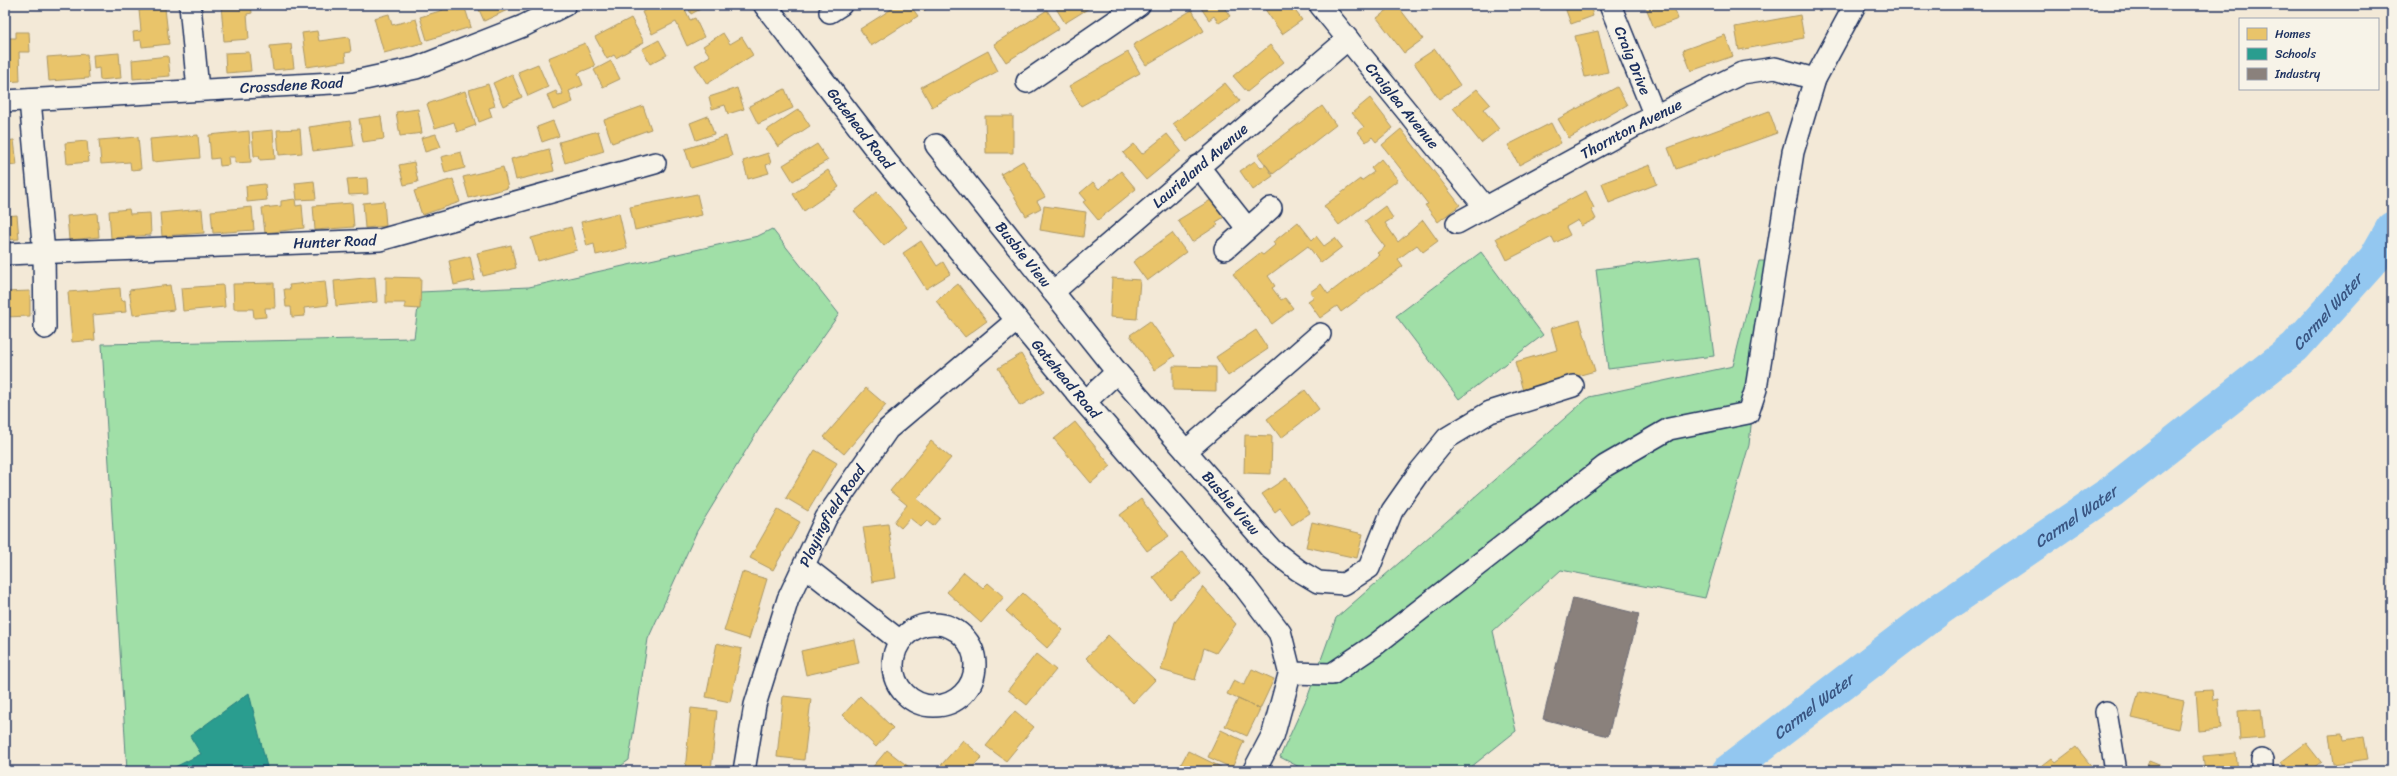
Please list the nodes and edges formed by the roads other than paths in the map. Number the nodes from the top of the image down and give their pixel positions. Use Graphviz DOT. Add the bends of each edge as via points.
graph roads {
  1 [pos="190,5"];
  2 [pos="565,5"];
  3 [pos="765,5"];
  4 [pos="1139,5"];
  5 [pos="1320,5"];
  6 [pos="1610,5"];
  7 [pos="1855,5"];
  8 [pos="1348,39"];
  9 [pos="1815,79"];
  10 [pos="1027,82"];
  11 [pos="198,90"];
  12 [pos="30,100"];
  13 [pos="5,101"];
  14 [pos="1655,116"];
  15 [pos="936,145"];
  16 [pos="655,163"];
  17 [pos="1198,166"];
  18 [pos="1485,207"];
  19 [pos="1271,208"];
  20 [pos="1457,223"];
  21 [pos="1247,228"];
  22 [pos="1225,249"];
  23 [pos="44,253"];
  24 [pos="5,254"];
  25 [pos="1053,292"];
  26 [pos="1017,320"];
  27 [pos="45,328"];
  28 [pos="1320,334"];
  29 [pos="1117,372"];
  30 [pos="1573,386"];
  31 [pos="1085,402"];
  32 [pos="1186,451"];
  33 [pos="804,566"];
  34 [pos="900,641"];
  35 [pos="1290,673"];
  36 [pos="2106,712"];
  37 [pos="744,771"];
  38 [pos="1254,771"];
  39 [pos="2116,771"];
  1 -- 11 [label="street"];
  2 -- 11 [label="street, Crossdene Road" via="523,26 416,68 351,82"];
  3 -- 26 [label="main road, Gatehead Road" via="883,158"];
  4 -- 10 [label="street"];
  5 -- 8 [label="street, Craiglea Avenue"];
  6 -- 14 [label="street, Craig Drive"];
  7 -- 9 [label="street"];
  8 -- 17 [label="street, Laurieland Avenue"];
  8 -- 18 [label="street, Craiglea Avenue"];
  9 -- 14 [label="street, Thornton Avenue" via="1775,68 1742,74"];
  9 -- 35 [label="street" via="1793,152 1756,389 1748,414 1669,429 1635,447 1605,466 1363,654 1332,674"];
  11 -- 12 [label="street, Crossdene Road"];
  12 -- 13 [label="street, Crossdene Road"];
  12 -- 23 [label="street"];
  14 -- 18 [label="street, Thornton Avenue"];
  15 -- 25 [label="street, Busbie View"];
  16 -- 23 [label="street, Hunter Road" via="380,240"];
  17 -- 21 [label="street"];
  17 -- 25 [label="street, Laurieland Avenue"];
  18 -- 20 [label="street, Thornton Avenue"];
  19 -- 21 [label="street"];
  21 -- 22 [label="street"];
  23 -- 24 [label="street, Hunter Road"];
  23 -- 27 [label="street"];
  25 -- 29 [label="street, Busbie View"];
  26 -- 31 [label="main road, Gatehead Road"];
  26 -- 33 [label="street, Playingfield Road" via="888,429 826,518"];
  28 -- 32 [label="street"];
  29 -- 31 [label="street"];
  29 -- 32 [label="street, Busbie View"];
  30 -- 32 [label="street, Busbie View" via="1490,412 1447,438 1392,511 1369,568 1344,584 1318,582 1271,549"];
  31 -- 35 [label="main road, Gatehead Road" via="1245,587 1280,633"];
  33 -- 34 [label="street"];
  33 -- 37 [label="street, Playingfield Road" via="788,599 755,705"];
  35 -- 38 [label="main road, Gatehead Road" via="1273,735"];
  36 -- 39 [label="street"];
}
